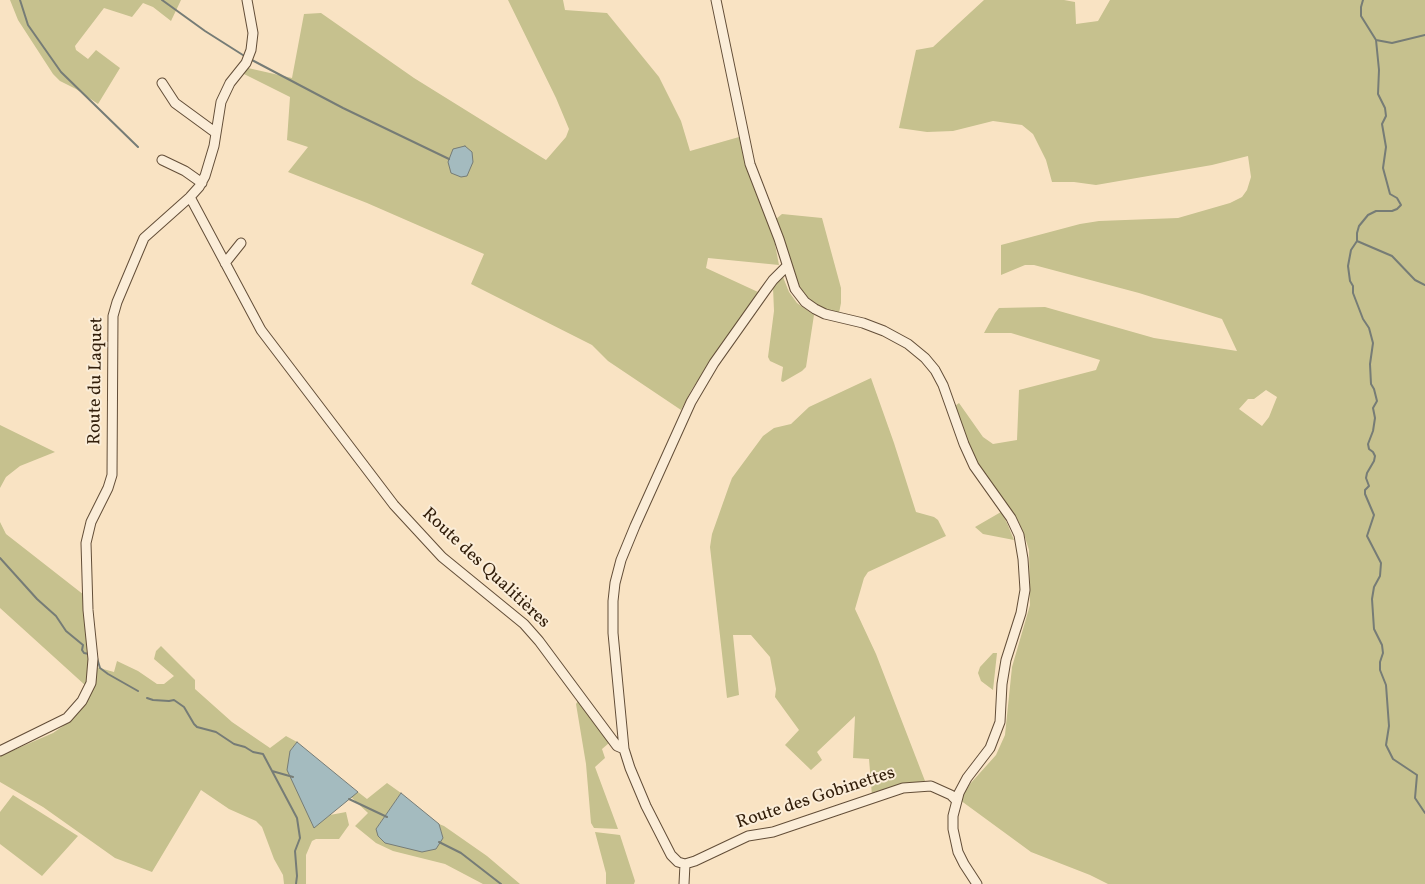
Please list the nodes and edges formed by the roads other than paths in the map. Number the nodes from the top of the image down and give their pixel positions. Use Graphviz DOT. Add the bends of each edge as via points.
graph roads {
  1 [pos="247,0"];
  2 [pos="716,0"];
  3 [pos="162,83"];
  4 [pos="216,132"];
  5 [pos="162,160"];
  6 [pos="202,183"];
  7 [pos="190,197"];
  8 [pos="241,243"];
  9 [pos="224,263"];
  10 [pos="788,266"];
  11 [pos="624,750"];
  12 [pos="0,751"];
  13 [pos="956,800"];
  14 [pos="685,864"];
  15 [pos="684,884"];
  16 [pos="977,884"];
  1 -- 4 [label="street, Route du Laquet" via="252,45 246,62 223,96"];
  2 -- 10 [label="street" via="750,164"];
  3 -- 4 [label="street" via="175,103"];
  4 -- 6 [label="street, Route du Laquet" via="212,158"];
  5 -- 6 [label="street"];
  6 -- 7 [label="street, Route du Laquet"];
  7 -- 9 [label="street, Route des Qualitières"];
  7 -- 12 [label="street, Route du Laquet" via="144,238 113,316 112,475 91,522 86,543 93,656 89,689 82,701 59,723"];
  8 -- 9 [label="street"];
  9 -- 11 [label="street, Route des Qualitières" via="260,330 394,505 442,556 528,627 617,746"];
  10 -- 11 [label="street" via="769,285 702,382 675,434 621,560 613,591 612,616"];
  10 -- 13 [label="street" via="795,289 809,306 825,314 884,331 925,358 943,385 971,461 1011,518 1018,535 1024,590 1021,613 1006,660 1000,722 990,748 967,778"];
  11 -- 14 [label="street, Route des Qualitières" via="670,855"];
  13 -- 14 [label="street, Route des Gobinettes" via="947,792 931,786 903,788 773,832 748,836"];
  13 -- 16 [label="street" via="955,841"];
  14 -- 15 [label="street"];
}
